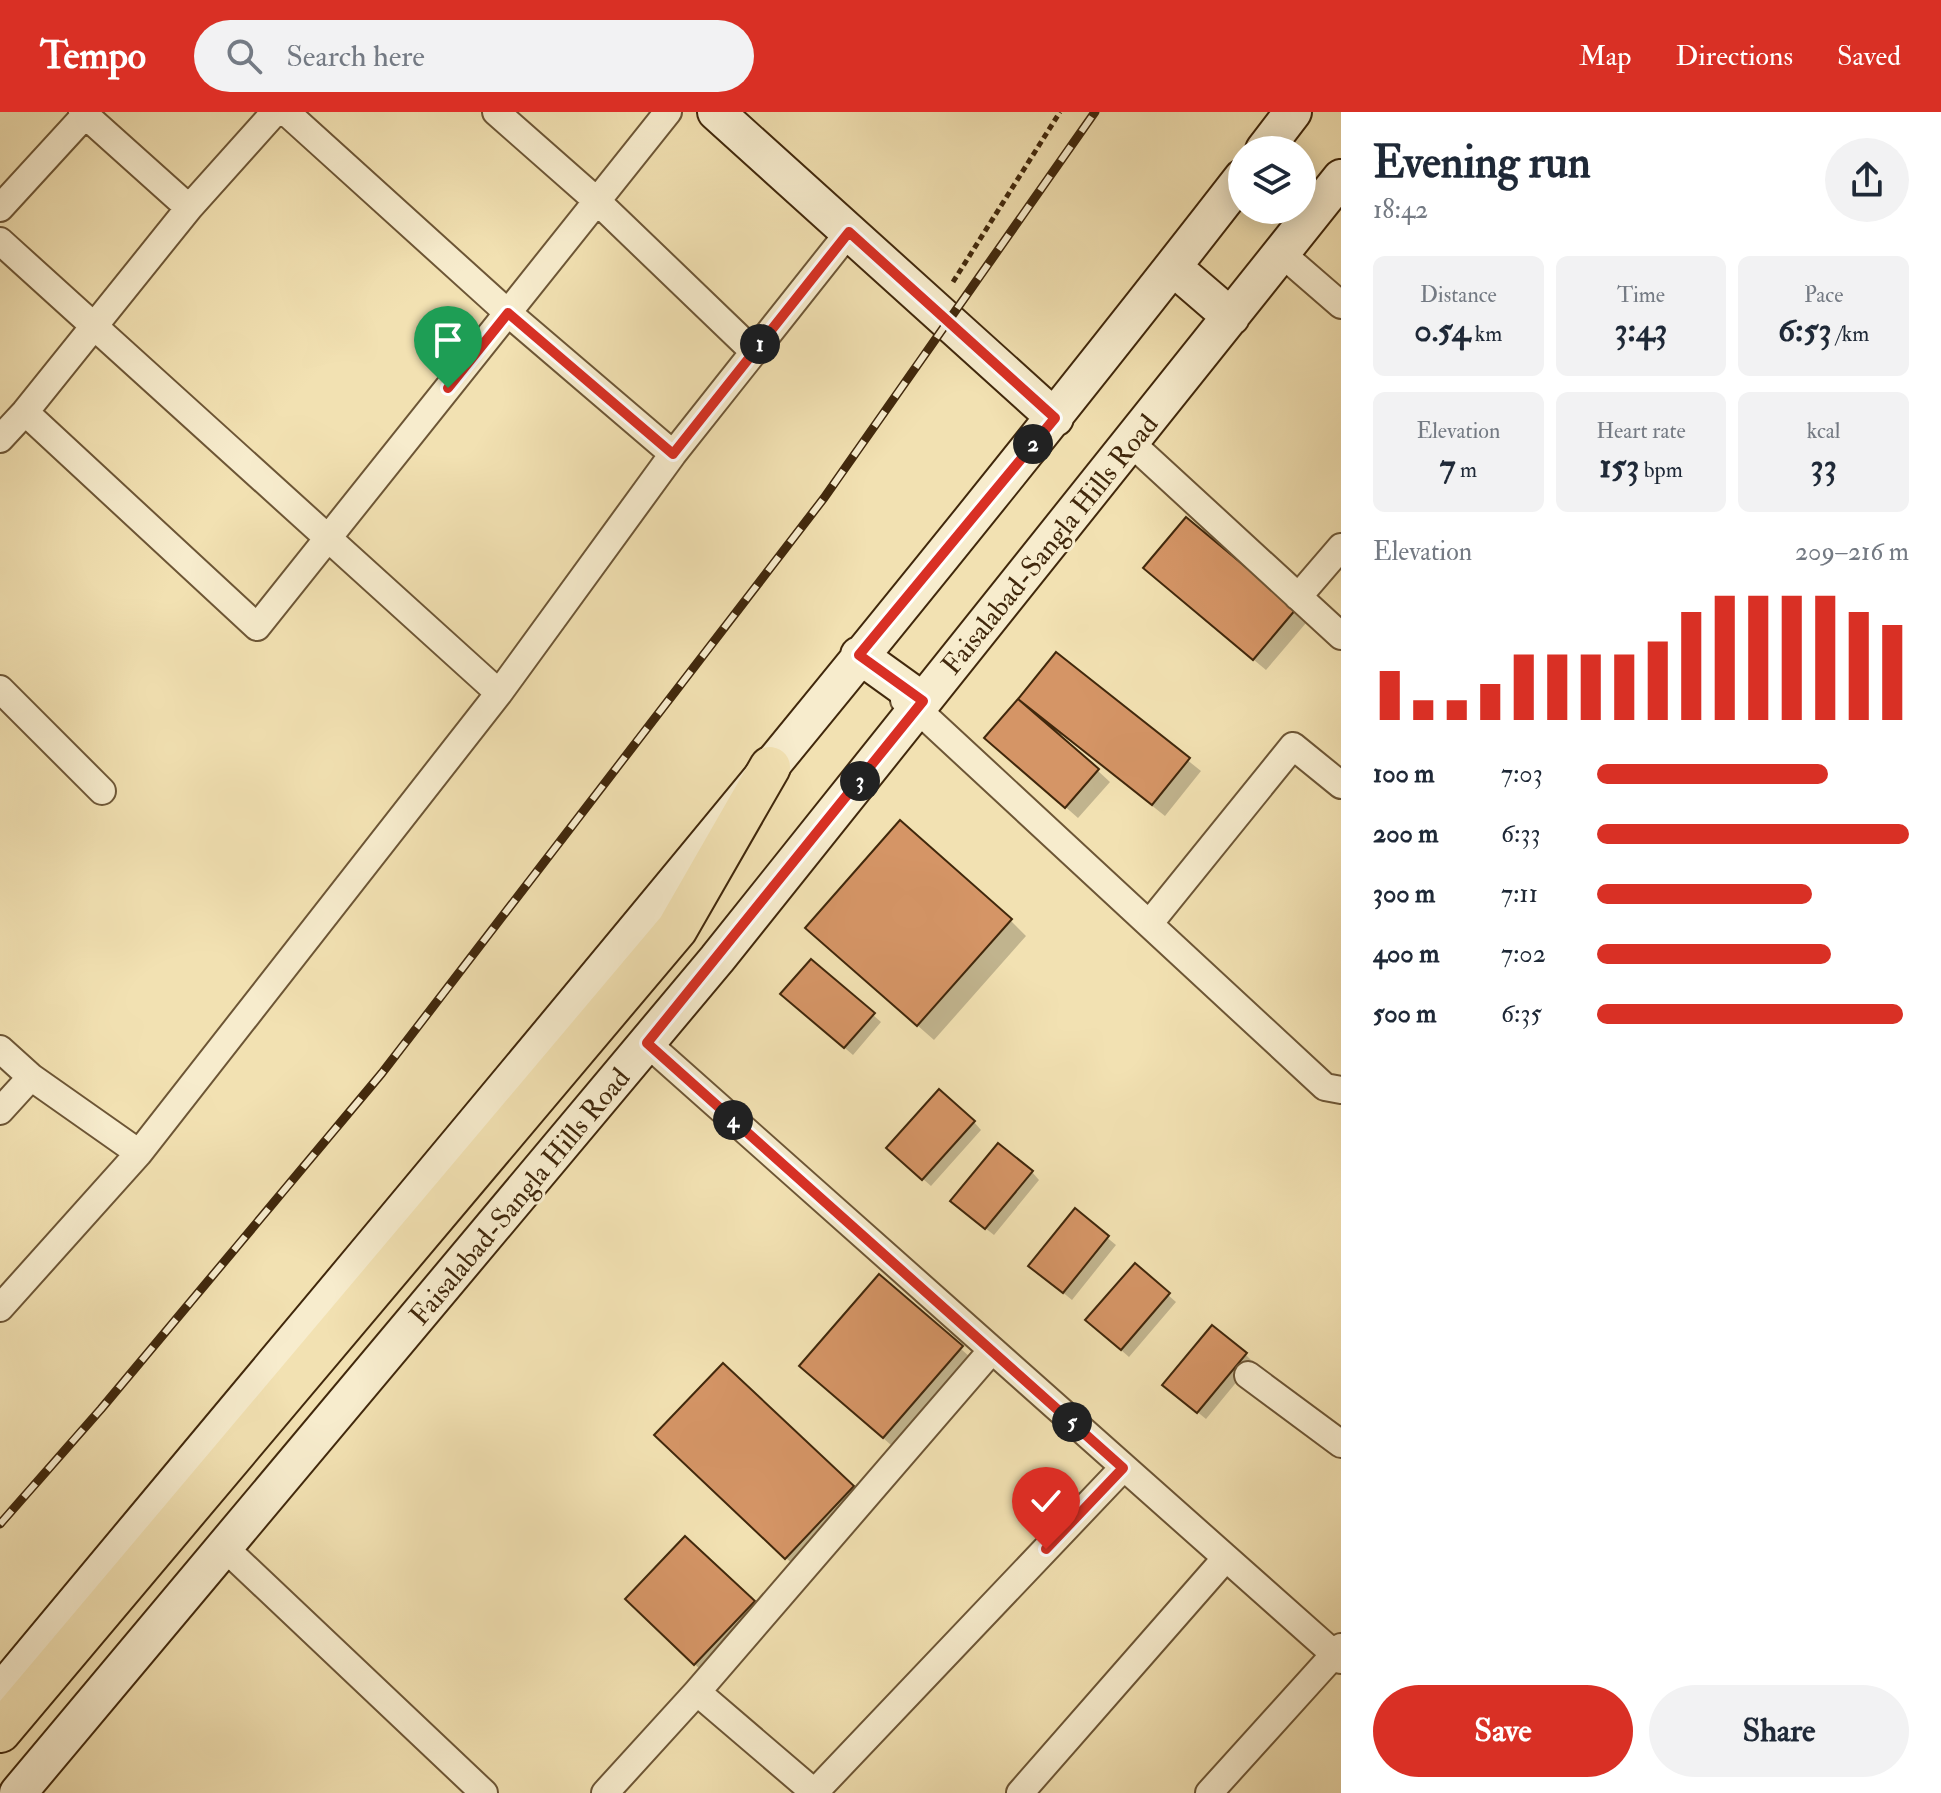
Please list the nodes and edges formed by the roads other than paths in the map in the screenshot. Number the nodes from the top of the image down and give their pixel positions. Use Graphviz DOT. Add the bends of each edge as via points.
graph roads {
  1 [pos="275,112"];
  2 [pos="286,112"];
  3 [pos="496,112"];
  4 [pos="668,112"];
  5 [pos="716,112"];
  6 [pos="1293,112"];
  7 [pos="85,113"];
  8 [pos="1275,136"];
  9 [pos="1341,178"];
  10 [pos="1228,196"];
  11 [pos="597,201"];
  12 [pos="0,208"];
  13 [pos="189,208"];
  14 [pos="849,232"];
  15 [pos="0,241"];
  16 [pos="1281,253"];
  17 [pos="1173,267"];
  18 [pos="1341,305"];
  19 [pos="508,313"];
  20 [pos="1231,317"];
  21 [pos="94,326"];
  22 [pos="754,352"];
  23 [pos="25,412"];
  24 [pos="1055,418"];
  25 [pos="0,439"];
  26 [pos="1130,442"];
  27 [pos="673,454"];
  28 [pos="329,538"];
  29 [pos="1341,547"];
  30 [pos="1298,597"];
  31 [pos="1341,636"];
  32 [pos="856,660"];
  33 [pos="0,689"];
  34 [pos="499,693"];
  35 [pos="920,705"];
  36 [pos="770,767"];
  37 [pos="1341,785"];
  38 [pos="102,791"];
  39 [pos="1149,924"];
  40 [pos="647,1043"];
  41 [pos="0,1049"];
  42 [pos="31,1077"];
  43 [pos="1341,1090"];
  44 [pos="0,1111"];
  45 [pos="139,1153"];
  46 [pos="0,1308"];
  47 [pos="992,1350"];
  48 [pos="1248,1375"];
  49 [pos="1341,1444"];
  50 [pos="1123,1468"];
  51 [pos="225,1548"];
  52 [pos="1225,1559"];
  53 [pos="1339,1654"];
  54 [pos="697,1692"];
  55 [pos="0,1693"];
  56 [pos="0,1732"];
  57 [pos="18,1793"];
  58 [pos="484,1793"];
  59 [pos="605,1793"];
  60 [pos="815,1793"];
  61 [pos="1020,1793"];
  62 [pos="1209,1793"];
  1 -- 13 [label="street"];
  2 -- 19 [label="street"];
  3 -- 11 [label="street"];
  4 -- 11 [label="street"];
  5 -- 14 [label="main road"];
  6 -- 8 [label="main road"];
  7 -- 12 [label="street"];
  7 -- 13 [label="street"];
  9 -- 16 [label="main road, Faisalabad-Sangla Hills Road"];
  10 -- 17 [label="main road"];
  11 -- 19 [label="street"];
  11 -- 22 [label="street"];
  13 -- 21 [label="street"];
  14 -- 22 [label="street"];
  14 -- 24 [label="main road"];
  15 -- 21 [label="street"];
  16 -- 18 [label="street"];
  16 -- 20 [label="main road, Faisalabad-Sangla Hills Road"];
  17 -- 20 [label="main road"];
  17 -- 24 [label="main road"];
  19 -- 27 [label="street"];
  19 -- 28 [label="street"];
  20 -- 26 [label="main road, Faisalabad-Sangla Hills Road"];
  21 -- 23 [label="street"];
  21 -- 28 [label="street"];
  22 -- 27 [label="street"];
  23 -- 25 [label="street"];
  23 -- 28 [label="street" via="257,627"];
  24 -- 32 [label="main road"];
  26 -- 30 [label="street"];
  26 -- 35 [label="main road, Faisalabad-Sangla Hills Road"];
  27 -- 34 [label="street"];
  28 -- 34 [label="street"];
  29 -- 30 [label="street"];
  30 -- 31 [label="street"];
  32 -- 35 [label="main road"];
  32 -- 36 [label="main road"];
  33 -- 38 [label="street"];
  34 -- 45 [label="street"];
  35 -- 39 [label="street"];
  35 -- 40 [label="main road, Faisalabad-Sangla Hills Road"];
  36 -- 55 [label="main road"];
  36 -- 56 [label="main road" via="677,929"];
  37 -- 39 [label="street" via="1293,746"];
  39 -- 43 [label="street" via="1325,1087"];
  40 -- 47 [label="street"];
  40 -- 51 [label="main road, Faisalabad-Sangla Hills Road"];
  41 -- 42 [label="street"];
  42 -- 44 [label="street"];
  42 -- 45 [label="street"];
  45 -- 46 [label="street"];
  47 -- 50 [label="street"];
  47 -- 54 [label="street"];
  48 -- 49 [label="street"];
  50 -- 52 [label="street"];
  50 -- 60 [label="street"];
  51 -- 57 [label="main road, Faisalabad-Sangla Hills Road"];
  51 -- 58 [label="street"];
  52 -- 53 [label="street"];
  52 -- 61 [label="street"];
  53 -- 62 [label="street"];
  54 -- 59 [label="street"];
  54 -- 60 [label="street"];
}
